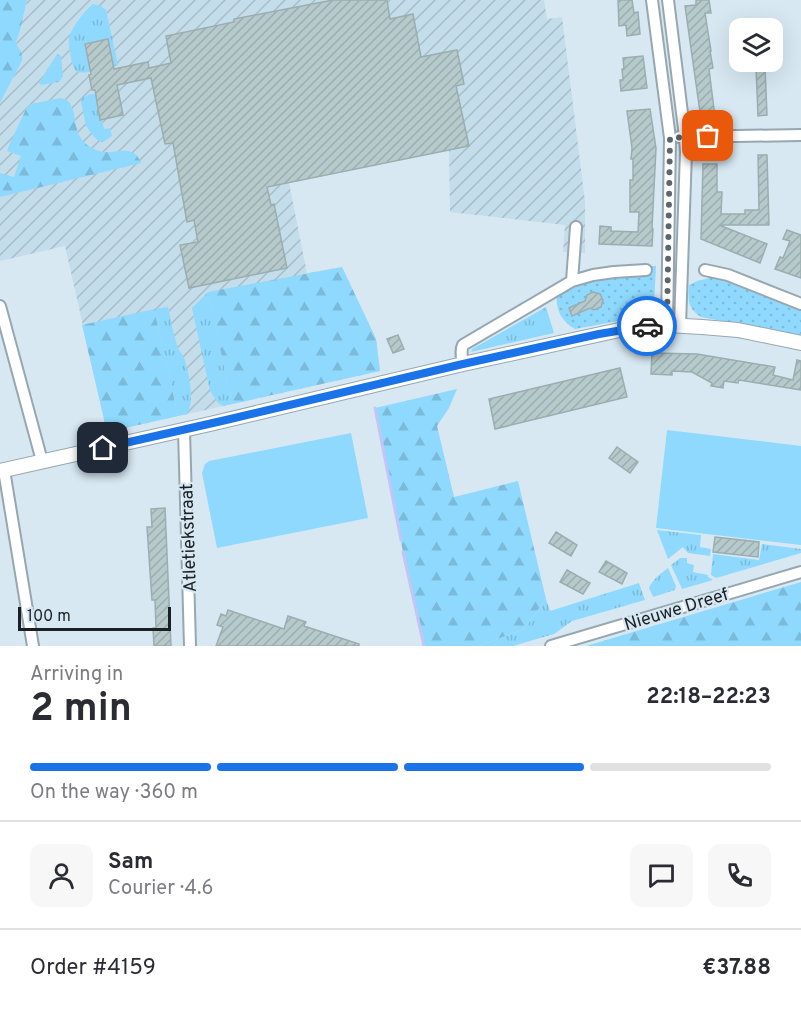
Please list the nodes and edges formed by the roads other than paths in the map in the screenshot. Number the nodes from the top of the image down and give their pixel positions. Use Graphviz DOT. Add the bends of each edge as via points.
graph roads {
  1 [pos="652,0"];
  2 [pos="668,0"];
  3 [pos="801,135"];
  4 [pos="685,137"];
  5 [pos="670,138"];
  6 [pos="576,227"];
  7 [pos="668,257"];
  8 [pos="683,258"];
  9 [pos="646,270"];
  10 [pos="705,270"];
  11 [pos="572,281"];
  12 [pos="801,304"];
  13 [pos="0,306"];
  14 [pos="674,325"];
  15 [pos="801,343"];
  16 [pos="463,364"];
  17 [pos="184,430"];
  18 [pos="42,461"];
  19 [pos="2,470"];
  20 [pos="801,572"];
  21 [pos="33,646"];
  22 [pos="190,646"];
  23 [pos="551,646"];
  1 -- 5 [label="street"];
  2 -- 4 [label="street"];
  3 -- 4 [label="street"];
  4 -- 5 [label="street"];
  4 -- 8 [label="street"];
  5 -- 7 [label="street"];
  6 -- 11 [label="street"];
  7 -- 8 [label="street"];
  7 -- 14 [label="street"];
  8 -- 14 [label="street"];
  9 -- 11 [label="street"];
  10 -- 12 [label="street"];
  11 -- 16 [label="street" via="463,345"];
  13 -- 18 [label="street"];
  14 -- 15 [label="street" via="738,330"];
  14 -- 16 [label="street" via="624,329"];
  16 -- 17 [label="street"];
  17 -- 18 [label="street"];
  17 -- 22 [label="street, Atletiekstraat"];
  18 -- 19 [label="street"];
  19 -- 21 [label="street"];
  20 -- 23 [label="street, Nieuwe Dreef"];
}
